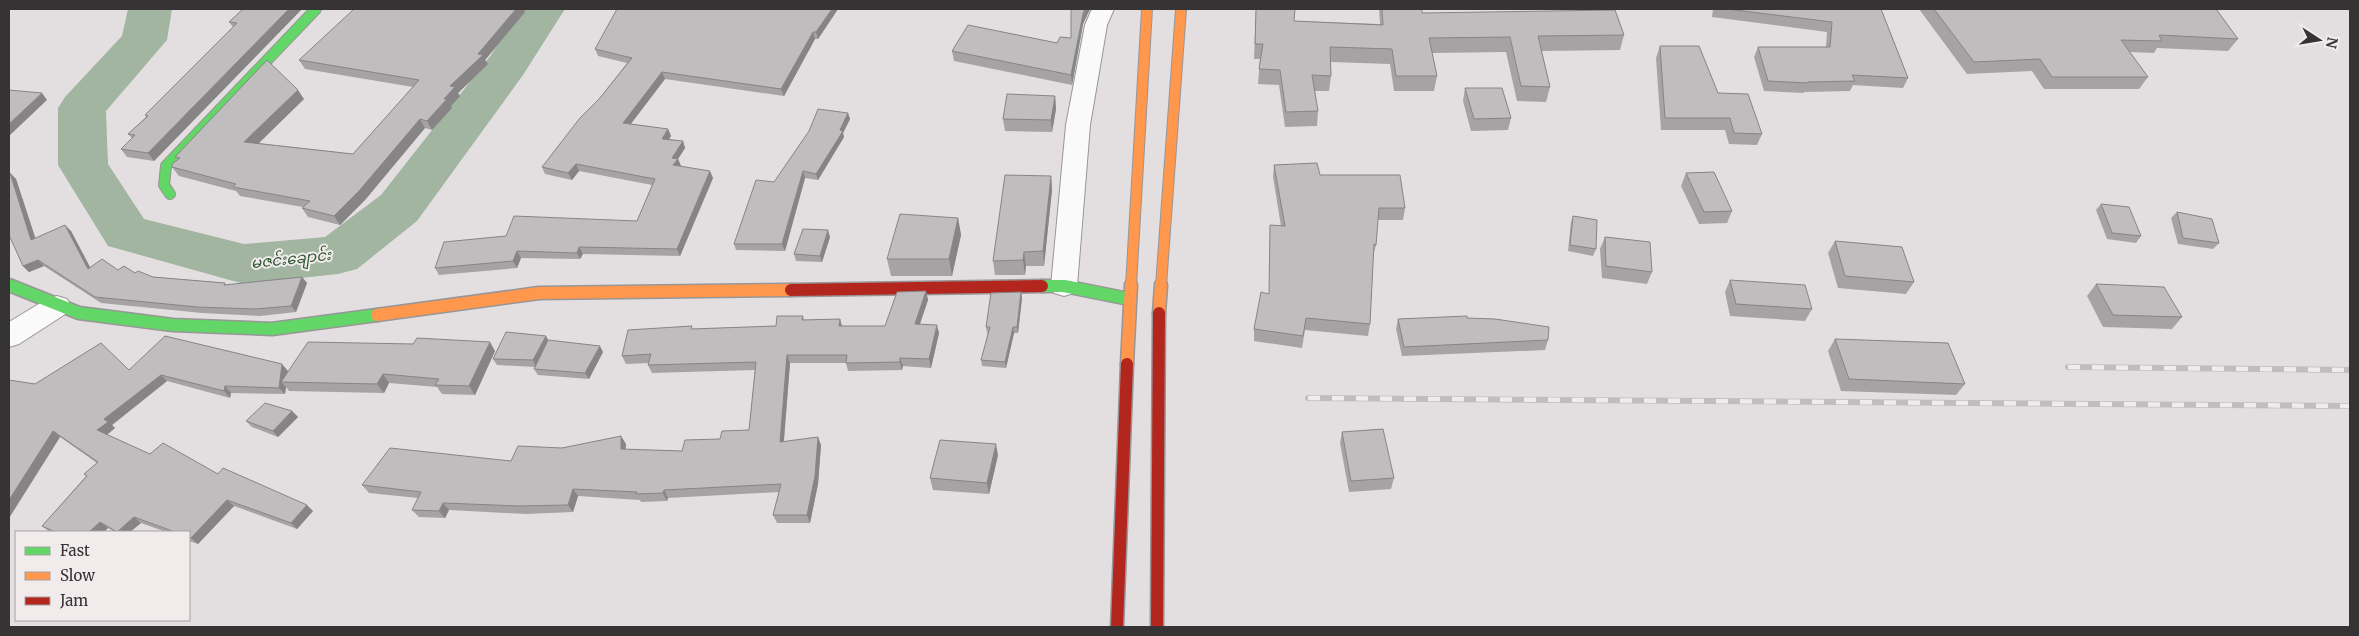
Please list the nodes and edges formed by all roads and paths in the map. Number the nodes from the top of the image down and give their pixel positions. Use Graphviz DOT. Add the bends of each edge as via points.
graph roads {
  1 [pos="316,9"];
  2 [pos="1103,9"];
  3 [pos="1148,9"];
  4 [pos="1182,9"];
  5 [pos="170,194"];
  6 [pos="9,285"];
  7 [pos="1064,286"];
  8 [pos="1130,299"];
  9 [pos="58,306"];
  10 [pos="9,336"];
  11 [pos="1117,627"];
  12 [pos="1157,627"];
  1 -- 5 [label="main road" via="166,166 164,185"];
  2 -- 7 [label="street" via="1096,25 1078,125"];
  3 -- 8 [label="main road"];
  4 -- 12 [label="main road" via="1159,301"];
  6 -- 9 [label="main road"];
  7 -- 8 [label="main road"];
  7 -- 9 [label="main road" via="539,293 272,329 132,321 79,313"];
  8 -- 11 [label="main road"];
  9 -- 10 [label="street"];
}
